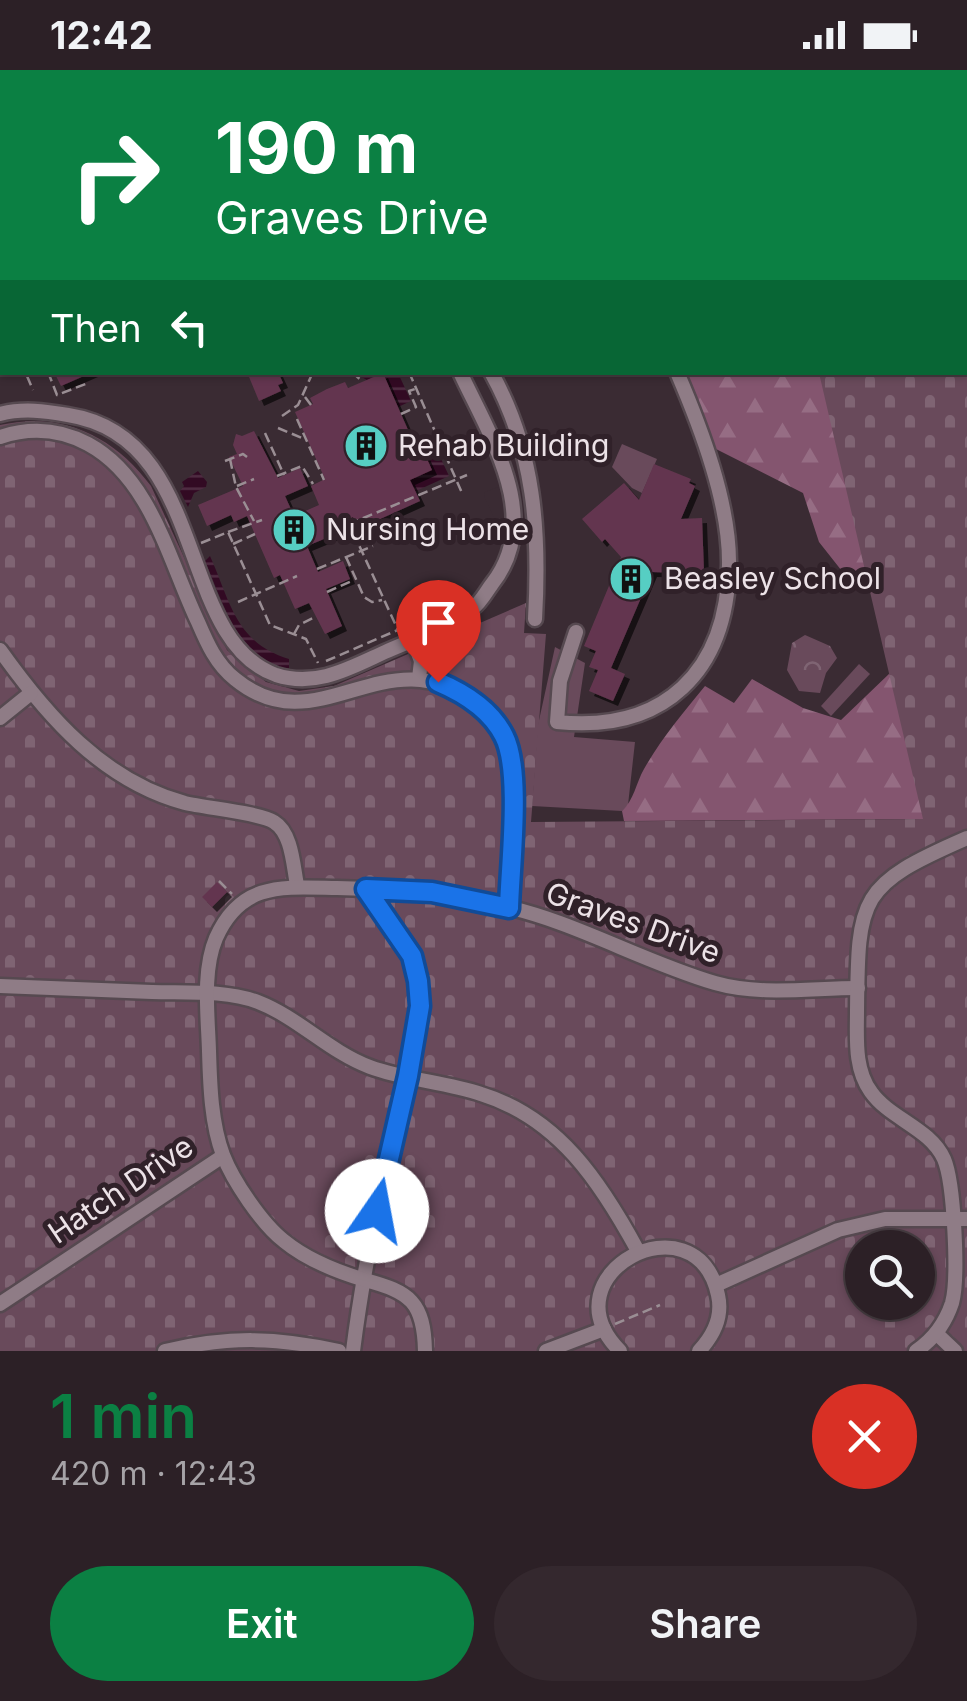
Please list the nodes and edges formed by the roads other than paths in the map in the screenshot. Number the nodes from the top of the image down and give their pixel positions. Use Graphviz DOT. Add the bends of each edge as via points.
graph roads {
  1 [pos="461,375"];
  2 [pos="492,375"];
  3 [pos="678,375"];
  4 [pos="2,413"];
  5 [pos="0,437"];
  6 [pos="535,619"];
  7 [pos="576,632"];
  8 [pos="410,633"];
  9 [pos="0,650"];
  10 [pos="419,678"];
  11 [pos="30,693"];
  12 [pos="0,718"];
  13 [pos="967,838"];
  14 [pos="297,885"];
  15 [pos="366,889"];
  16 [pos="509,908"];
  17 [pos="0,986"];
  18 [pos="858,988"];
  19 [pos="208,994"];
  20 [pos="408,1076"];
  21 [pos="223,1156"];
  22 [pos="960,1219"];
  23 [pos="638,1251"];
  24 [pos="362,1279"];
  25 [pos="716,1285"];
  26 [pos="0,1304"];
  27 [pos="604,1329"];
  28 [pos="936,1334"];
  29 [pos="166,1351"];
  30 [pos="339,1351"];
  31 [pos="353,1351"];
  32 [pos="425,1351"];
  33 [pos="546,1351"];
  34 [pos="620,1351"];
  35 [pos="699,1351"];
  36 [pos="916,1351"];
  37 [pos="955,1351"];
  1 -- 8 [label="street" via="511,489 515,537 501,573 474,607"];
  2 -- 6 [label="street" via="533,487"];
  3 -- 7 [label="street" via="720,500 729,563 719,628 700,668 664,704 605,724 557,722 560,681"];
  4 -- 8 [label="street" via="75,416 130,443 162,480 238,649 274,674 314,680 336,674"];
  5 -- 10 [label="street" via="27,430 77,438 126,472 144,498 213,654 258,693 320,701"];
  8 -- 10 [label="street" via="421,662"];
  9 -- 11 [label="street"];
  10 -- 16 [label="street" via="459,691 504,735 512,761"];
  11 -- 12 [label="street"];
  11 -- 14 [label="street" via="84,749 150,790 277,823"];
  13 -- 18 [label="street" via="902,868 872,898 858,938"];
  14 -- 15 [label="street, Graves Drive"];
  14 -- 19 [label="street, Graves Drive" via="250,898 225,920 213,946"];
  15 -- 16 [label="street, Graves Drive" via="432,892"];
  15 -- 20 [label="street" via="412,956 418,981"];
  16 -- 18 [label="street, Graves Drive" via="717,984"];
  17 -- 19 [label="street"];
  18 -- 22 [label="street" via="860,1069 887,1110 942,1154"];
  19 -- 20 [label="street" via="254,1000 286,1014 340,1055"];
  19 -- 21 [label="street, Graves Drive" via="211,1093"];
  20 -- 23 [label="street" via="503,1102 553,1134 594,1176"];
  20 -- 24 [label="street"];
  21 -- 24 [label="street, Graves Drive" via="284,1242"];
  21 -- 26 [label="street, Hatch Drive"];
  22 -- 25 [label="street" via="885,1219 838,1230"];
  22 -- 28 [label="street" via="953,1296"];
  23 -- 25 [label="street" via="684,1252"];
  23 -- 27 [label="street" via="604,1283"];
  24 -- 31 [label="street"];
  24 -- 32 [label="street, Graves Drive" via="408,1296 424,1326"];
  25 -- 35 [label="street" via="718,1323"];
  27 -- 33 [label="street"];
  27 -- 34 [label="street"];
  28 -- 36 [label="street"];
  28 -- 37 [label="street"];
  29 -- 30 [label="street" via="248,1338"];
}
